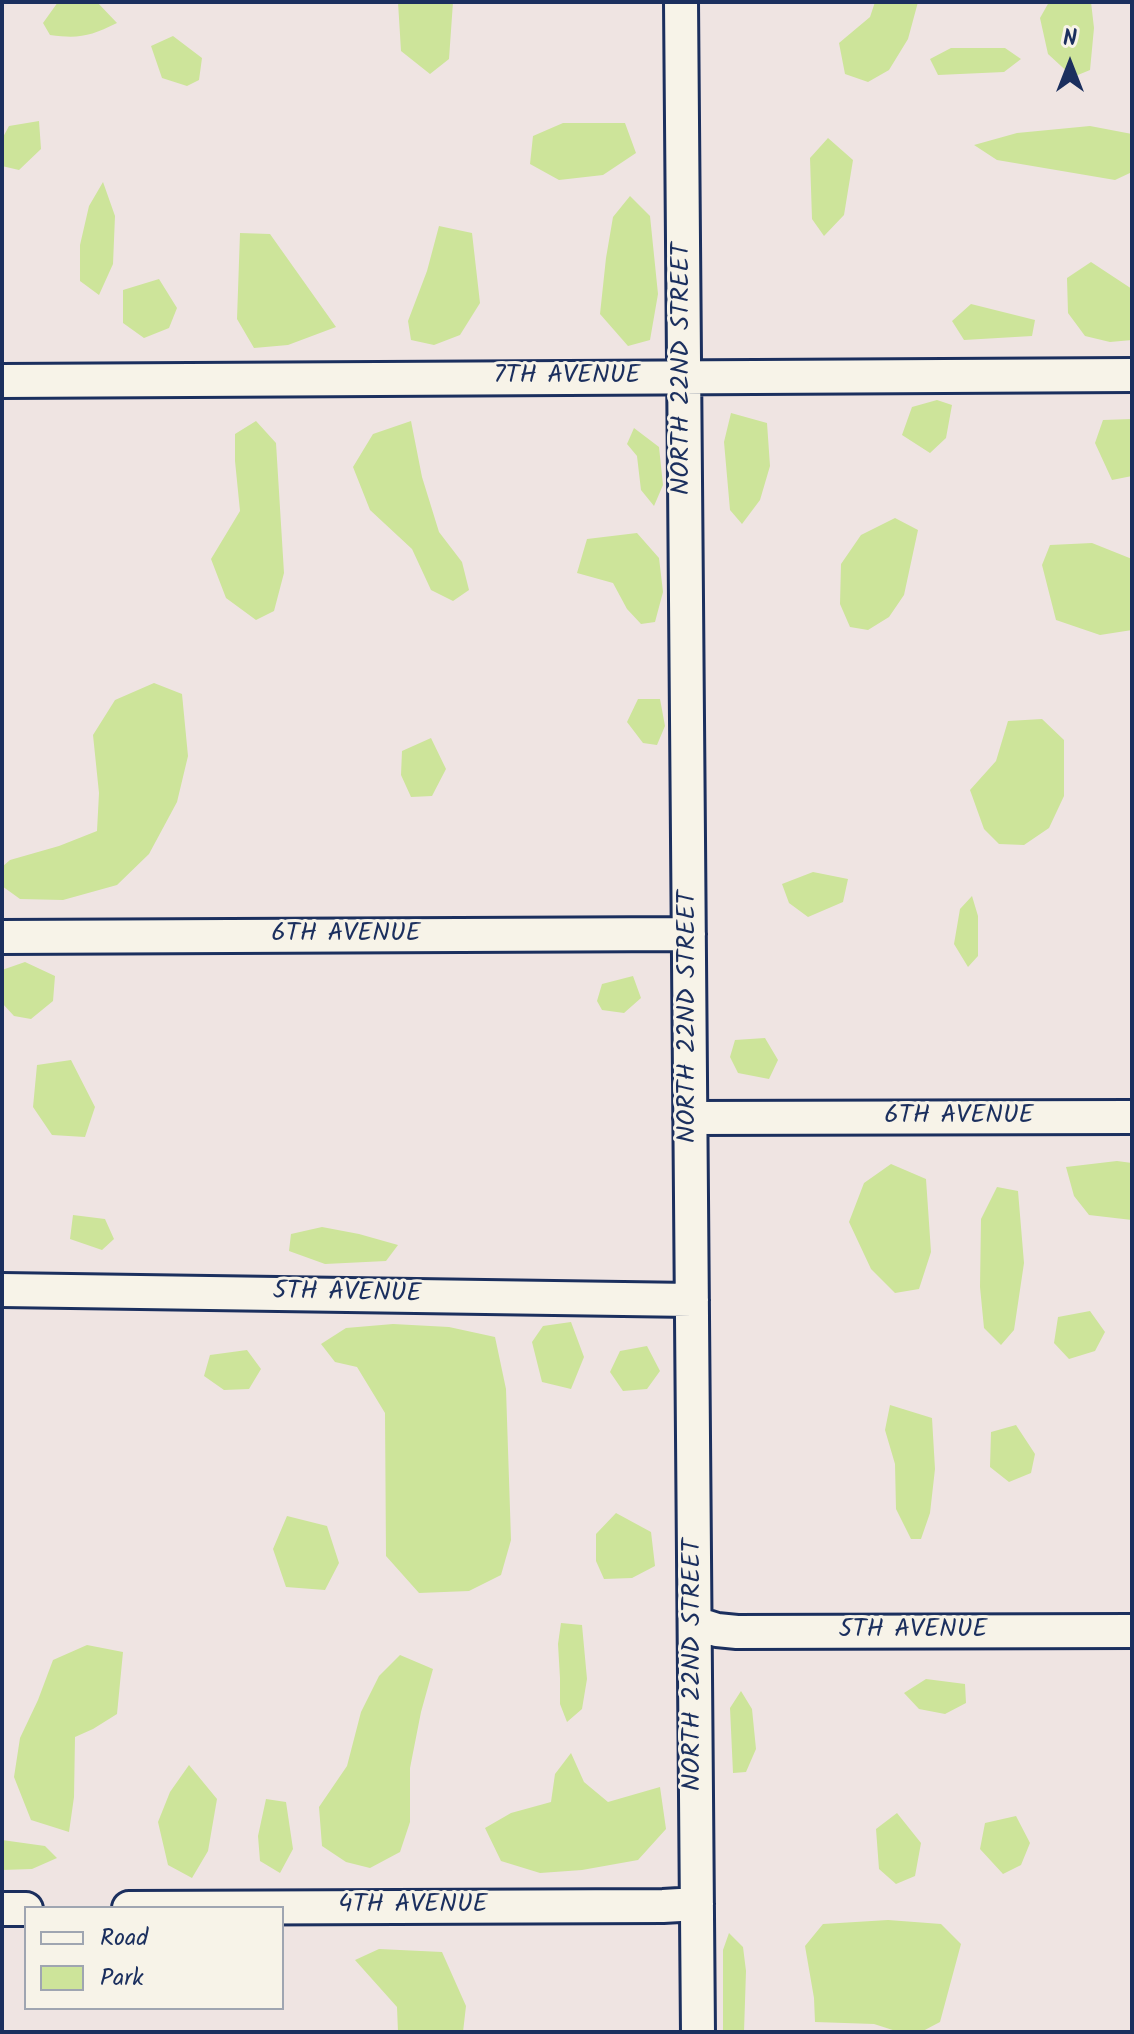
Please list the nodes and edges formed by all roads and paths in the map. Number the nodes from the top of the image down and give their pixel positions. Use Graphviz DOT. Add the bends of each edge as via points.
graph roads {
  1 [pos="681,2"];
  2 [pos="1132,375"];
  3 [pos="684,378"];
  4 [pos="2,381"];
  5 [pos="689,934"];
  6 [pos="2,937"];
  7 [pos="1132,1117"];
  8 [pos="690,1118"];
  9 [pos="2,1290"];
  10 [pos="692,1300"];
  11 [pos="695,1623"];
  12 [pos="1132,1631"];
  13 [pos="697,1904"];
  14 [pos="284,1907"];
  15 [pos="2,1909"];
  16 [pos="24,1909"];
  17 [pos="698,2032"];
  1 -- 3 [label="street, NORTH 22ND STREET"];
  2 -- 3 [label="street, 7TH AVENUE"];
  3 -- 4 [label="street, 7TH AVENUE"];
  3 -- 5 [label="street, NORTH 22ND STREET"];
  5 -- 6 [label="street, 6TH AVENUE"];
  5 -- 8 [label="street, NORTH 22ND STREET"];
  7 -- 8 [label="street, 6TH AVENUE"];
  8 -- 10 [label="street, NORTH 22ND STREET"];
  9 -- 10 [label="street, 5TH AVENUE"];
  10 -- 11 [label="street, NORTH 22ND STREET"];
  11 -- 12 [label="street, 5TH AVENUE" via="737,1632"];
  11 -- 13 [label="street, NORTH 22ND STREET"];
  13 -- 14 [label="street, 4TH AVENUE"];
  13 -- 17 [label="street, NORTH 22ND STREET"];
  15 -- 16 [label="street"];
}
